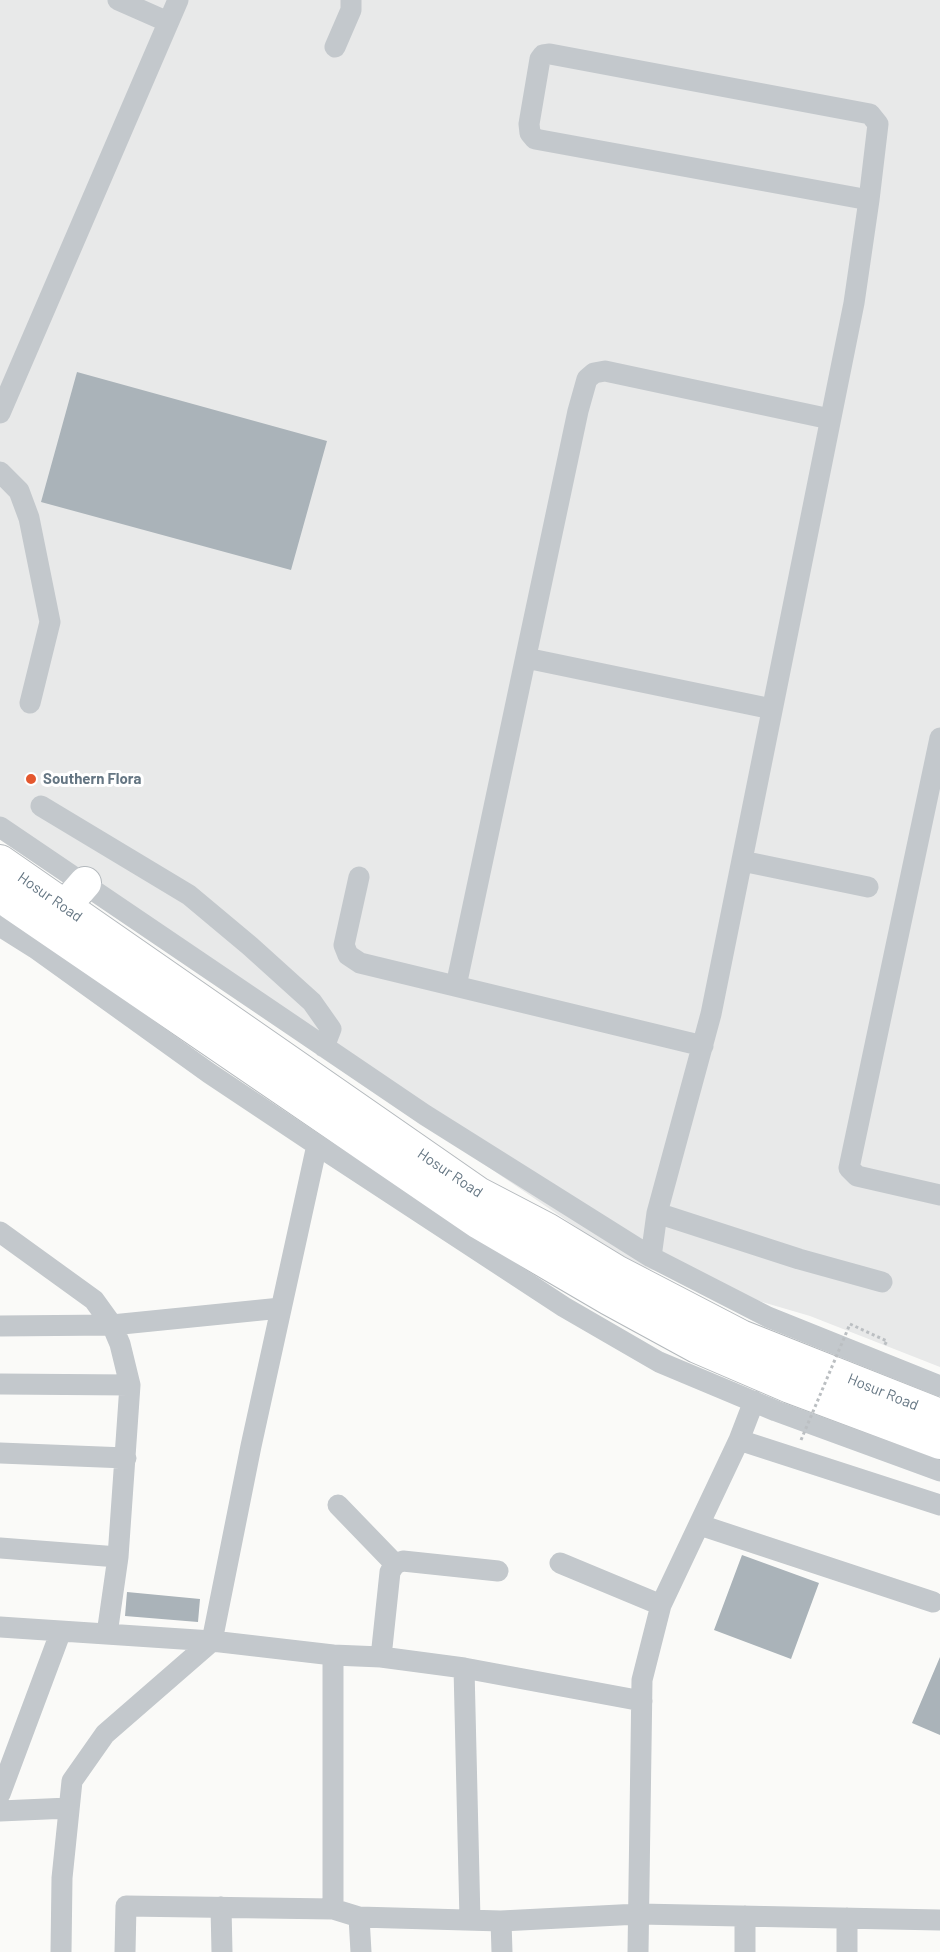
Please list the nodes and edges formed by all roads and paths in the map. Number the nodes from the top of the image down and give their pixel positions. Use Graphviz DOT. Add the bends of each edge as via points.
graph roads {
  1 [pos="118,0"];
  2 [pos="178,0"];
  3 [pos="351,0"];
  4 [pos="168,22"];
  5 [pos="335,47"];
  6 [pos="869,200"];
  7 [pos="0,413"];
  8 [pos="830,419"];
  9 [pos="0,472"];
  10 [pos="526,658"];
  11 [pos="30,703"];
  12 [pos="772,709"];
  13 [pos="940,738"];
  14 [pos="41,806"];
  15 [pos="0,826"];
  16 [pos="0,861"];
  17 [pos="742,861"];
  18 [pos="359,877"];
  19 [pos="85,883"];
  20 [pos="868,887"];
  21 [pos="0,896"];
  22 [pos="0,926"];
  23 [pos="53,931"];
  24 [pos="456,986"];
  25 [pos="703,1046"];
  26 [pos="324,1047"];
  27 [pos="317,1145"];
  28 [pos="940,1195"];
  29 [pos="657,1213"];
  30 [pos="0,1232"];
  31 [pos="651,1257"];
  32 [pos="882,1282"];
  33 [pos="281,1308"];
  34 [pos="112,1325"];
  35 [pos="0,1326"];
  36 [pos="887,1341"];
  37 [pos="0,1384"];
  38 [pos="130,1385"];
  39 [pos="940,1386"];
  40 [pos="754,1401"];
  41 [pos="776,1411"];
  42 [pos="940,1415"];
  43 [pos="741,1438"];
  44 [pos="801,1440"];
  45 [pos="940,1443"];
  46 [pos="0,1453"];
  47 [pos="126,1458"];
  48 [pos="940,1471"];
  49 [pos="338,1505"];
  50 [pos="940,1505"];
  51 [pos="700,1525"];
  52 [pos="0,1548"];
  53 [pos="118,1557"];
  54 [pos="560,1563"];
  55 [pos="395,1564"];
  56 [pos="498,1571"];
  57 [pos="933,1602"];
  58 [pos="661,1605"];
  59 [pos="0,1627"];
  60 [pos="61,1631"];
  61 [pos="107,1634"];
  62 [pos="212,1641"];
  63 [pos="333,1655"];
  64 [pos="381,1657"];
  65 [pos="464,1668"];
  66 [pos="642,1701"];
  67 [pos="0,1794"];
  68 [pos="69,1808"];
  69 [pos="0,1811"];
  70 [pos="221,1907"];
  71 [pos="333,1909"];
  72 [pos="639,1914"];
  73 [pos="745,1916"];
  74 [pos="359,1917"];
  75 [pos="847,1918"];
  76 [pos="470,1920"];
  77 [pos="940,1920"];
  78 [pos="501,1921"];
  79 [pos="61,1952"];
  80 [pos="125,1952"];
  81 [pos="222,1952"];
  82 [pos="361,1952"];
  83 [pos="502,1952"];
  84 [pos="638,1952"];
  85 [pos="745,1952"];
  86 [pos="847,1952"];
  1 -- 4 [label="street"];
  2 -- 4 [label="street"];
  3 -- 5 [label="street" via="351,10"];
  4 -- 7 [label="street"];
  6 -- 6 [label="street" via="535,139 529,124 540,59 550,54 870,114 878,124"];
  6 -- 8 [label="street" via="854,303"];
  8 -- 10 [label="street" via="605,371 594,373 587,379 578,411"];
  8 -- 12 [label="street"];
  9 -- 11 [label="street" via="19,491 29,518 50,622"];
  10 -- 12 [label="street"];
  10 -- 24 [label="street"];
  12 -- 17 [label="street"];
  13 -- 28 [label="street" via="849,1168 857,1176"];
  14 -- 26 [label="street" via="189,895 250,946 312,1002 332,1029"];
  15 -- 19 [label="street"];
  16 -- 23 [label="highway, Hosur Road"];
  17 -- 20 [label="street"];
  17 -- 25 [label="street"];
  18 -- 24 [label="street" via="344,945 348,955 360,963"];
  19 -- 23 [label="highway"];
  19 -- 26 [label="street"];
  21 -- 23 [label="highway, Hosur Road"];
  22 -- 23 [label="street"];
  23 -- 27 [label="street" via="209,1073"];
  23 -- 42 [label="highway, Hosur Road" via="478,1193 616,1271 741,1336"];
  23 -- 45 [label="highway, Hosur Road" via="478,1223 609,1299 697,1347 790,1388"];
  24 -- 25 [label="street"];
  25 -- 29 [label="street"];
  26 -- 31 [label="street" via="424,1115"];
  27 -- 33 [label="street"];
  27 -- 40 [label="street" via="564,1306 659,1362"];
  29 -- 31 [label="street"];
  29 -- 32 [label="street"];
  30 -- 34 [label="street" via="94,1300"];
  31 -- 39 [label="street" via="768,1317"];
  33 -- 34 [label="street"];
  33 -- 62 [label="street"];
  34 -- 35 [label="street"];
  34 -- 38 [label="street"];
  36 -- 44 [label="path, bridge" via="850,1324"];
  37 -- 38 [label="street"];
  38 -- 47 [label="street"];
  40 -- 41 [label="street"];
  40 -- 43 [label="street"];
  41 -- 43 [label="street"];
  41 -- 48 [label="street"];
  43 -- 50 [label="street"];
  43 -- 51 [label="street"];
  46 -- 47 [label="street"];
  47 -- 53 [label="street"];
  49 -- 55 [label="street"];
  51 -- 57 [label="street"];
  51 -- 58 [label="street"];
  52 -- 53 [label="street"];
  53 -- 61 [label="street"];
  54 -- 58 [label="street"];
  55 -- 56 [label="street" via="403,1561"];
  55 -- 64 [label="street" via="390,1572"];
  58 -- 66 [label="street" via="642,1680"];
  59 -- 60 [label="street"];
  60 -- 61 [label="street"];
  60 -- 67 [label="street"];
  61 -- 62 [label="street"];
  62 -- 63 [label="street"];
  62 -- 68 [label="street" via="105,1734 72,1781"];
  63 -- 64 [label="street"];
  63 -- 71 [label="street"];
  64 -- 65 [label="street"];
  65 -- 66 [label="street"];
  65 -- 76 [label="street"];
  66 -- 72 [label="street"];
  68 -- 69 [label="street"];
  68 -- 79 [label="street" via="62,1878"];
  70 -- 71 [label="street"];
  70 -- 80 [label="street" via="126,1906"];
  70 -- 81 [label="street"];
  71 -- 74 [label="street"];
  72 -- 73 [label="street"];
  72 -- 78 [label="street"];
  72 -- 84 [label="street"];
  73 -- 75 [label="street"];
  73 -- 85 [label="street"];
  74 -- 76 [label="street"];
  74 -- 82 [label="street"];
  75 -- 77 [label="street"];
  75 -- 86 [label="street"];
  76 -- 78 [label="street"];
  78 -- 83 [label="street"];
}
